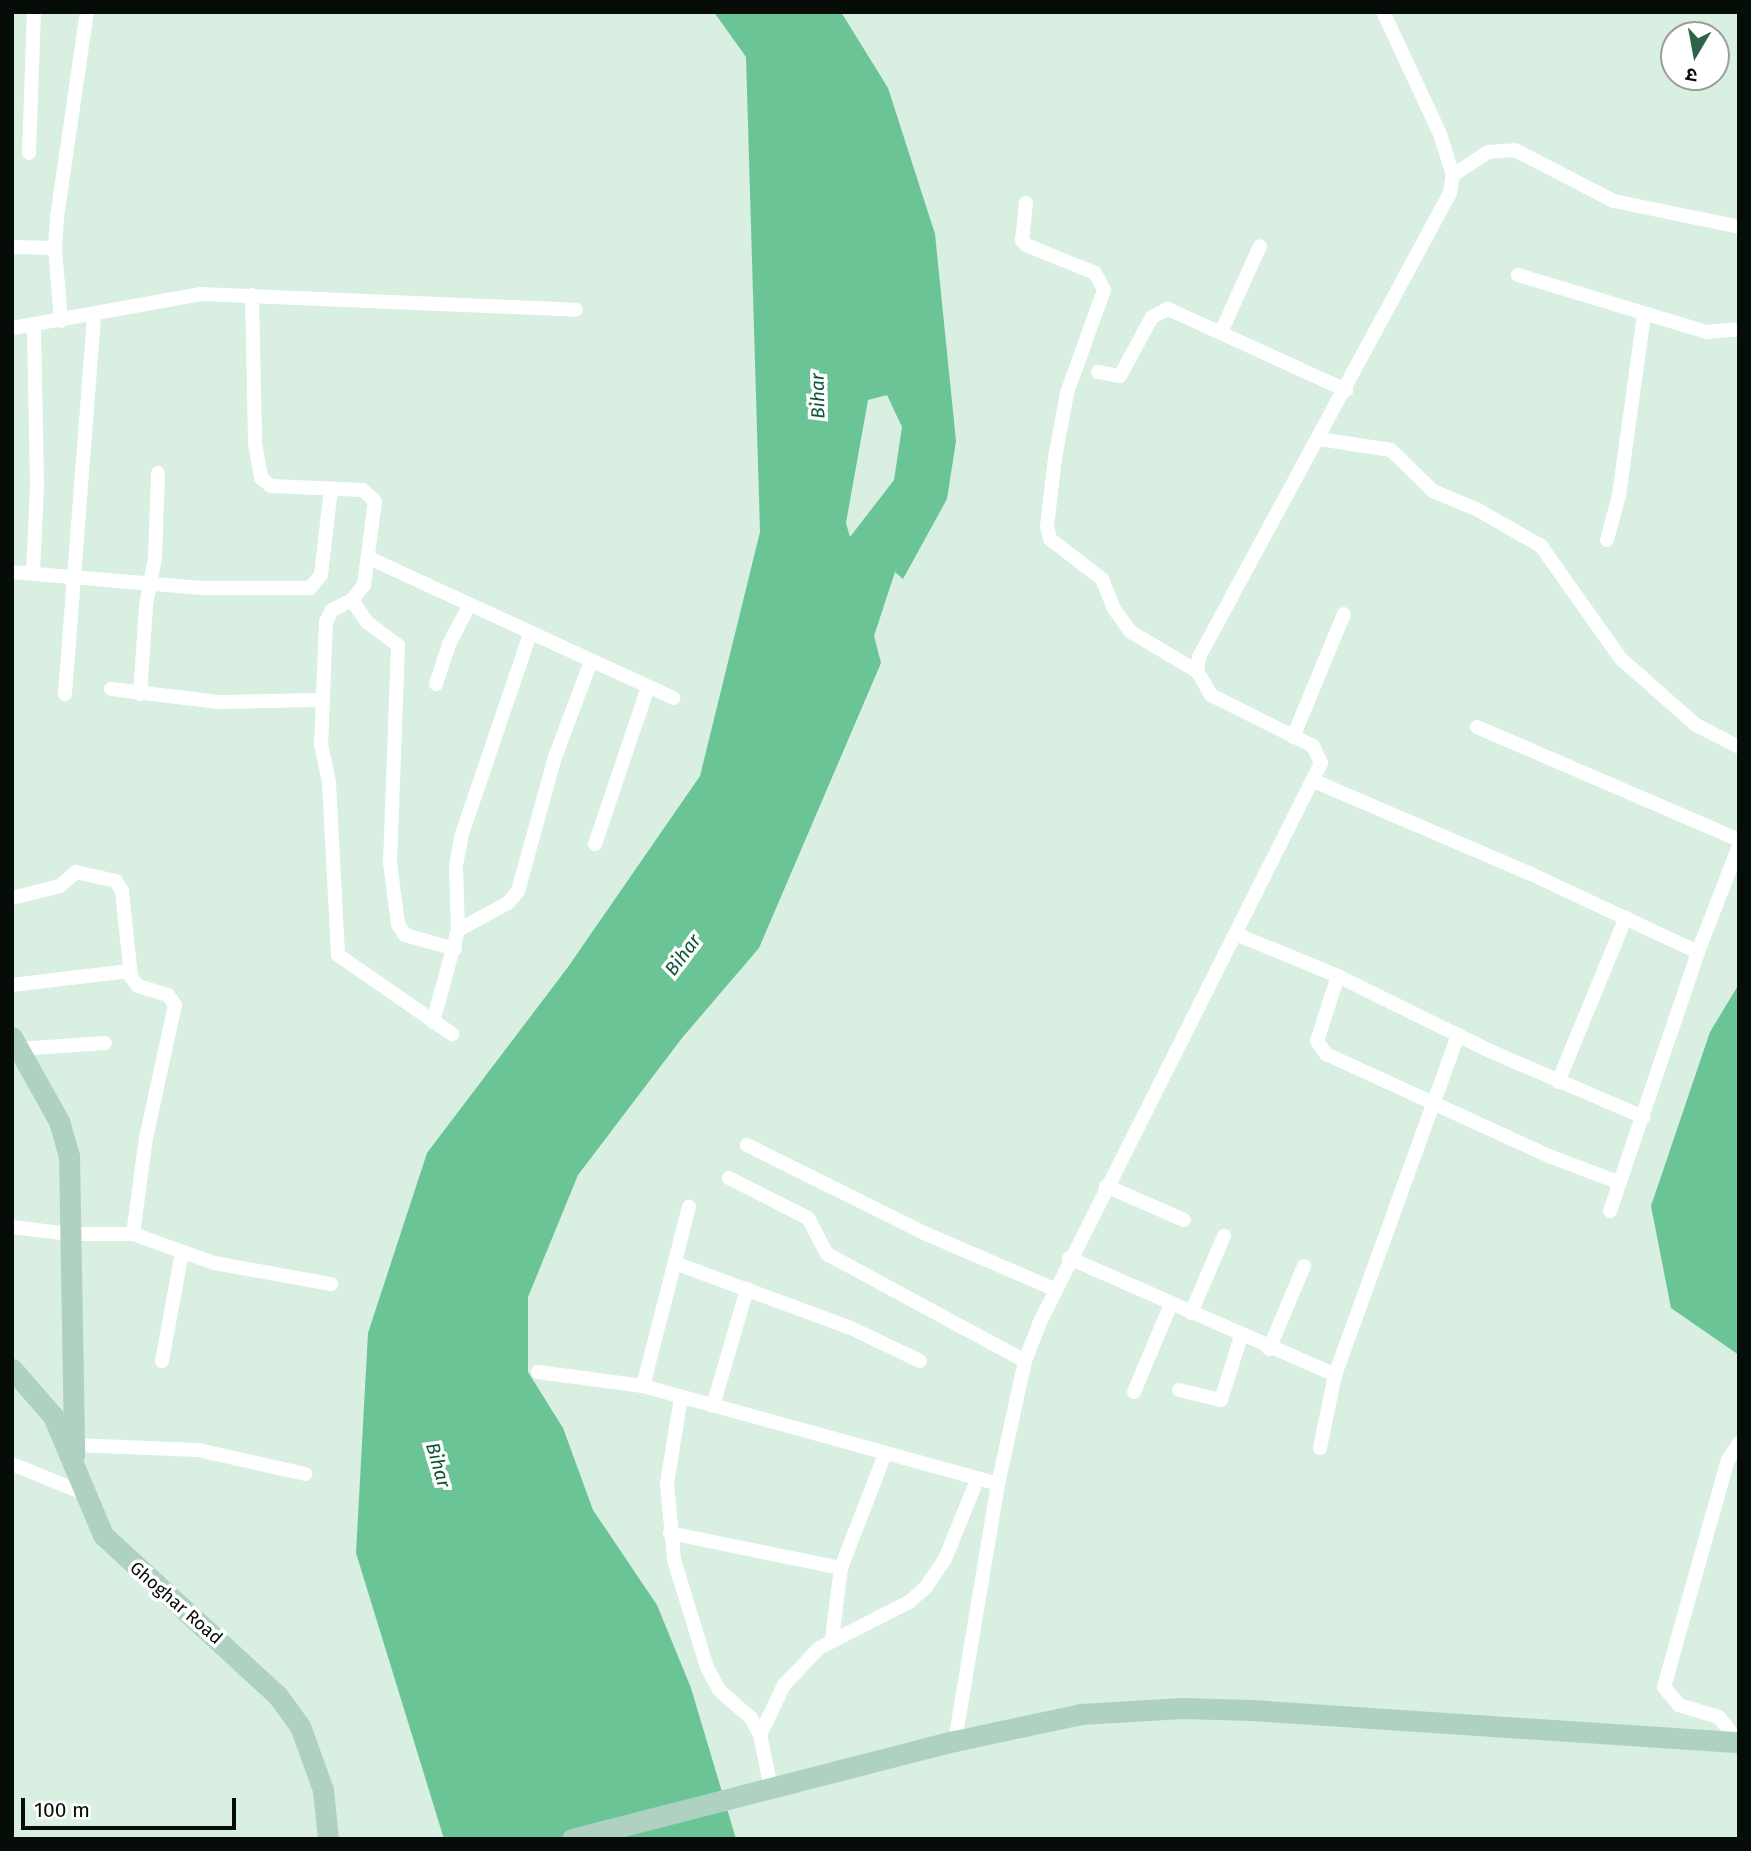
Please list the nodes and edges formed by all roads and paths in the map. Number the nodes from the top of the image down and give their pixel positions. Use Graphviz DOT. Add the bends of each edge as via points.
graph roads {
  1 [pos="34,12"];
  2 [pos="87,12"];
  3 [pos="1382,12"];
  4 [pos="29,153"];
  5 [pos="1452,175"];
  6 [pos="1026,203"];
  7 [pos="1739,227"];
  8 [pos="1260,246"];
  9 [pos="12,247"];
  10 [pos="55,248"];
  11 [pos="1518,275"];
  12 [pos="252,295"];
  13 [pos="576,310"];
  14 [pos="94,314"];
  15 [pos="1644,315"];
  16 [pos="61,321"];
  17 [pos="34,326"];
  18 [pos="12,328"];
  19 [pos="1739,329"];
  20 [pos="1221,332"];
  21 [pos="1098,372"];
  22 [pos="1346,390"];
  23 [pos="1319,439"];
  24 [pos="158,473"];
  25 [pos="331,489"];
  26 [pos="1607,540"];
  27 [pos="369,558"];
  28 [pos="12,572"];
  29 [pos="33,573"];
  30 [pos="78,578"];
  31 [pos="149,584"];
  32 [pos="352,600"];
  33 [pos="470,606"];
  34 [pos="1344,614"];
  35 [pos="530,634"];
  36 [pos="590,661"];
  37 [pos="1197,671"];
  38 [pos="436,684"];
  39 [pos="649,687"];
  40 [pos="111,689"];
  41 [pos="65,694"];
  42 [pos="140,694"];
  43 [pos="673,698"];
  44 [pos="322,700"];
  45 [pos="1477,727"];
  46 [pos="1293,737"];
  47 [pos="1739,747"];
  48 [pos="1314,781"];
  49 [pos="1739,841"];
  50 [pos="596,844"];
  51 [pos="1739,846"];
  52 [pos="12,898"];
  53 [pos="1626,917"];
  54 [pos="458,930"];
  55 [pos="1238,935"];
  56 [pos="455,949"];
  57 [pos="1698,951"];
  58 [pos="129,971"];
  59 [pos="1338,975"];
  60 [pos="12,985"];
  61 [pos="433,1022"];
  62 [pos="453,1034"];
  63 [pos="1458,1035"];
  64 [pos="15,1043"];
  65 [pos="105,1043"];
  66 [pos="1558,1082"];
  67 [pos="1433,1104"];
  68 [pos="1643,1117"];
  69 [pos="747,1145"];
  70 [pos="729,1178"];
  71 [pos="1620,1183"];
  72 [pos="1106,1186"];
  73 [pos="689,1207"];
  74 [pos="1610,1211"];
  75 [pos="1184,1220"];
  76 [pos="12,1227"];
  77 [pos="70,1234"];
  78 [pos="133,1234"];
  79 [pos="1224,1236"];
  80 [pos="182,1252"];
  81 [pos="1069,1258"];
  82 [pos="675,1263"];
  83 [pos="1304,1266"];
  84 [pos="331,1284"];
  85 [pos="747,1289"];
  86 [pos="1054,1289"];
  87 [pos="1171,1304"];
  88 [pos="1191,1313"];
  89 [pos="1241,1336"];
  90 [pos="1269,1349"];
  91 [pos="920,1361"];
  92 [pos="1025,1361"];
  93 [pos="162,1362"];
  94 [pos="12,1368"];
  95 [pos="538,1372"];
  96 [pos="1335,1375"];
  97 [pos="643,1386"];
  98 [pos="1179,1391"];
  99 [pos="1134,1392"];
  100 [pos="681,1396"];
  101 [pos="713,1406"];
  102 [pos="1739,1443"];
  103 [pos="74,1445"];
  104 [pos="1320,1448"];
  105 [pos="885,1454"];
  106 [pos="12,1464"];
  107 [pos="74,1467"];
  108 [pos="305,1474"];
  109 [pos="977,1480"];
  110 [pos="998,1484"];
  111 [pos="83,1493"];
  112 [pos="670,1533"];
  113 [pos="841,1568"];
  114 [pos="832,1639"];
  115 [pos="760,1735"];
  116 [pos="955,1741"];
  117 [pos="1739,1742"];
  118 [pos="761,1791"];
  119 [pos="328,1839"];
  120 [pos="572,1839"];
  1 -- 4 [label="street"];
  2 -- 10 [label="street"];
  3 -- 5 [label="street" via="1440,134"];
  5 -- 7 [label="street" via="1488,152 1515,150 1614,201"];
  5 -- 22 [label="street" via="1441,212"];
  6 -- 37 [label="street" via="1021,240 1026,246 1095,273 1104,290 1067,393 1047,526 1050,539 1102,579 1114,609 1131,632"];
  8 -- 20 [label="street"];
  9 -- 10 [label="street"];
  10 -- 16 [label="street"];
  11 -- 15 [label="street"];
  12 -- 13 [label="street"];
  12 -- 14 [label="street" via="201,294"];
  12 -- 25 [label="street" via="261,478 271,486"];
  14 -- 16 [label="street"];
  14 -- 30 [label="street"];
  15 -- 19 [label="street" via="1707,332"];
  15 -- 26 [label="street" via="1619,495"];
  16 -- 17 [label="street"];
  17 -- 18 [label="street"];
  17 -- 29 [label="street" via="37,486"];
  20 -- 21 [label="street" via="1175,310 1162,310 1152,317 1120,376"];
  20 -- 22 [label="street"];
  22 -- 23 [label="street"];
  23 -- 37 [label="street" via="1199,657"];
  23 -- 47 [label="street" via="1391,450 1433,491 1541,546 1621,659 1696,725"];
  24 -- 31 [label="street" via="155,558"];
  25 -- 27 [label="street" via="363,490 373,496"];
  25 -- 31 [label="street" via="321,575 315,586 222,589"];
  27 -- 32 [label="street" via="364,584"];
  27 -- 33 [label="street"];
  28 -- 29 [label="street"];
  29 -- 30 [label="street"];
  30 -- 31 [label="street"];
  30 -- 41 [label="street"];
  31 -- 42 [label="street"];
  32 -- 44 [label="street" via="327,615"];
  32 -- 56 [label="street" via="368,622 398,645 390,863 398,924 404,935"];
  33 -- 35 [label="street"];
  33 -- 38 [label="street" via="446,651"];
  34 -- 46 [label="street"];
  35 -- 36 [label="street"];
  35 -- 54 [label="street" via="462,834 456,865"];
  36 -- 39 [label="street"];
  36 -- 54 [label="street" via="555,757 518,891 508,903"];
  37 -- 46 [label="street" via="1211,695"];
  39 -- 43 [label="street"];
  39 -- 50 [label="street"];
  40 -- 42 [label="street"];
  42 -- 44 [label="street" via="250,704"];
  44 -- 61 [label="street" via="321,744 329,782 338,955"];
  45 -- 49 [label="street"];
  46 -- 48 [label="street" via="1320,754"];
  48 -- 53 [label="street"];
  48 -- 55 [label="street"];
  51 -- 57 [label="street"];
  52 -- 58 [label="street" via="60,886 76,872 116,881 122,891"];
  53 -- 57 [label="street"];
  53 -- 66 [label="street"];
  54 -- 56 [label="street"];
  55 -- 59 [label="street"];
  55 -- 72 [label="street"];
  56 -- 61 [label="street"];
  57 -- 68 [label="street"];
  58 -- 60 [label="street"];
  58 -- 78 [label="street" via="138,986 168,995 175,1011 146,1138"];
  59 -- 63 [label="street"];
  59 -- 67 [label="street" via="1319,1033 1320,1049"];
  61 -- 62 [label="street"];
  63 -- 66 [label="street"];
  63 -- 67 [label="street"];
  64 -- 65 [label="street"];
  64 -- 77 [label="street" via="66,1140"];
  66 -- 68 [label="street"];
  67 -- 71 [label="street"];
  67 -- 96 [label="street"];
  68 -- 71 [label="street"];
  69 -- 86 [label="street" via="924,1233"];
  70 -- 92 [label="street" via="808,1218 827,1254"];
  71 -- 74 [label="street"];
  72 -- 75 [label="street"];
  72 -- 81 [label="street"];
  73 -- 82 [label="street"];
  76 -- 77 [label="street"];
  77 -- 78 [label="street"];
  77 -- 103 [label="street"];
  78 -- 80 [label="street"];
  79 -- 88 [label="street"];
  80 -- 84 [label="street" via="233,1268"];
  80 -- 93 [label="street"];
  81 -- 86 [label="street"];
  81 -- 87 [label="street"];
  82 -- 85 [label="street"];
  82 -- 97 [label="street"];
  83 -- 90 [label="street"];
  85 -- 91 [label="street" via="853,1329"];
  85 -- 101 [label="street"];
  86 -- 92 [label="street"];
  87 -- 88 [label="street"];
  87 -- 99 [label="street"];
  88 -- 89 [label="street"];
  89 -- 90 [label="street"];
  89 -- 98 [label="street" via="1221,1400"];
  90 -- 96 [label="street"];
  92 -- 110 [label="street"];
  94 -- 107 [label="street, Ghoghar Road" via="53,1416"];
  95 -- 97 [label="street"];
  96 -- 104 [label="street"];
  97 -- 100 [label="street"];
  100 -- 101 [label="street"];
  100 -- 112 [label="street" via="667,1483"];
  101 -- 105 [label="street"];
  102 -- 117 [label="street" via="1728,1460 1664,1687 1679,1705 1719,1717"];
  103 -- 107 [label="street"];
  103 -- 108 [label="street" via="198,1450"];
  105 -- 109 [label="street"];
  105 -- 113 [label="street"];
  106 -- 111 [label="street"];
  107 -- 111 [label="street, Ghoghar Road"];
  109 -- 110 [label="street"];
  109 -- 114 [label="street" via="945,1559 926,1587 892,1611"];
  110 -- 116 [label="street"];
  111 -- 119 [label="street, Ghoghar Road" via="103,1535 120,1556 204,1625 278,1696 300,1726 323,1790"];
  112 -- 113 [label="street"];
  112 -- 115 [label="street" via="707,1667 719,1690 751,1718"];
  113 -- 114 [label="street"];
  114 -- 115 [label="street" via="784,1685"];
  115 -- 118 [label="street"];
  116 -- 117 [label="street" via="1082,1714 1182,1707"];
  116 -- 118 [label="street"];
  118 -- 120 [label="street"];
}
